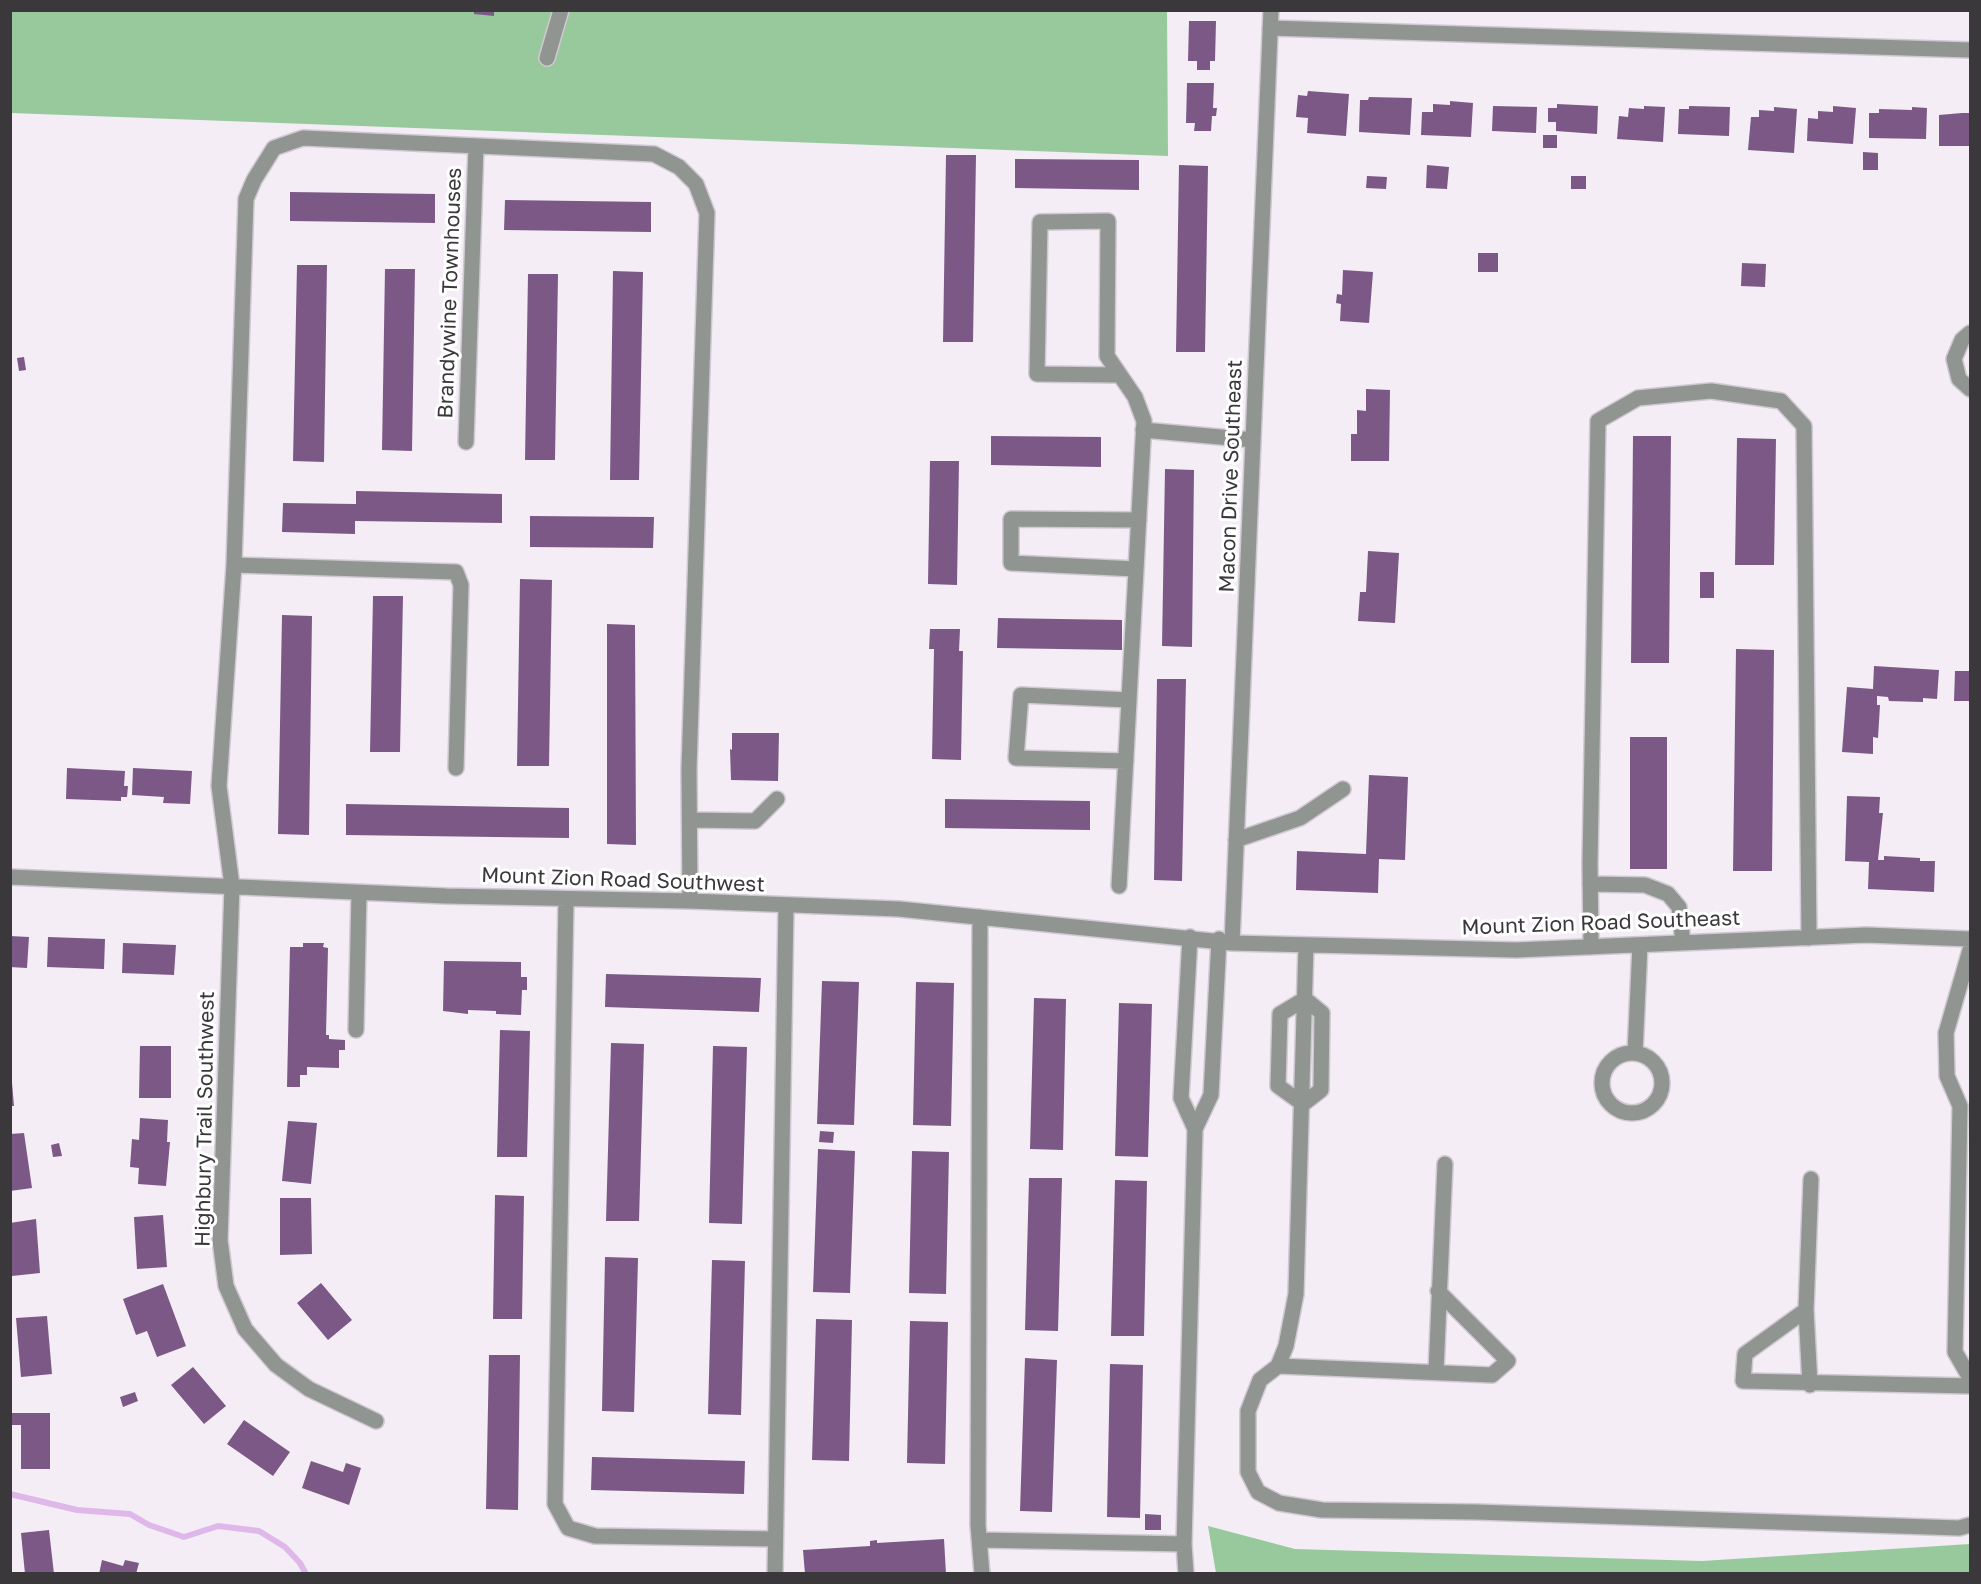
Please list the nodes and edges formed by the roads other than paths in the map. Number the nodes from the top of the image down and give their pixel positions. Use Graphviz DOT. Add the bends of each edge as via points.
graph roads {
  1 [pos="561,10"];
  2 [pos="1271,10"];
  3 [pos="1270,28"];
  4 [pos="1971,50"];
  5 [pos="547,58"];
  6 [pos="476,146"];
  7 [pos="1971,333"];
  8 [pos="1118,375"];
  9 [pos="1971,389"];
  10 [pos="1143,430"];
  11 [pos="1253,440"];
  12 [pos="466,442"];
  13 [pos="1138,520"];
  14 [pos="234,565"];
  15 [pos="1136,569"];
  16 [pos="1129,700"];
  17 [pos="1126,761"];
  18 [pos="456,768"];
  19 [pos="1343,789"];
  20 [pos="777,799"];
  21 [pos="691,820"];
  22 [pos="1236,840"];
  23 [pos="10,877"];
  24 [pos="1590,884"];
  25 [pos="232,886"];
  26 [pos="1119,886"];
  27 [pos="359,892"];
  28 [pos="566,900"];
  29 [pos="690,901"];
  30 [pos="786,906"];
  31 [pos="980,917"];
  32 [pos="1190,937"];
  33 [pos="1809,938"];
  34 [pos="1971,939"];
  35 [pos="1226,941"];
  36 [pos="1683,943"];
  37 [pos="1306,945"];
  38 [pos="1640,945"];
  39 [pos="1591,947"];
  40 [pos="1971,950"];
  41 [pos="1305,999"];
  42 [pos="356,1030"];
  43 [pos="1635,1053"];
  44 [pos="1279,1055"];
  45 [pos="1304,1055"];
  46 [pos="1321,1055"];
  47 [pos="1303,1104"];
  48 [pos="1195,1129"];
  49 [pos="1445,1164"];
  50 [pos="1811,1179"];
  51 [pos="1438,1291"];
  52 [pos="1806,1310"];
  53 [pos="1278,1366"];
  54 [pos="1436,1372"];
  55 [pos="1971,1378"];
  56 [pos="1810,1385"];
  57 [pos="1971,1386"];
  58 [pos="376,1421"];
  59 [pos="1971,1525"];
  60 [pos="775,1539"];
  61 [pos="980,1540"];
  62 [pos="1184,1544"];
  63 [pos="776,1574"];
  64 [pos="981,1574"];
  65 [pos="1186,1574"];
  1 -- 5 [label="street"];
  2 -- 3 [label="street, Macon Drive Southeast"];
  3 -- 4 [label="street"];
  3 -- 11 [label="street, Macon Drive Southeast"];
  6 -- 12 [label="street, Brandywine Townhouses"];
  6 -- 14 [label="street, Highbury Trail Southwest" via="303,138 274,148 254,180 246,199"];
  6 -- 21 [label="street, Highbury Trail Southwest" via="654,154 679,167 696,184 707,213 689,769"];
  7 -- 9 [label="street" via="1962,340 1954,359 1959,379"];
  8 -- 8 [label="street" via="1037,374 1040,222 1108,221 1107,356"];
  8 -- 10 [label="street" via="1135,397"];
  10 -- 11 [label="street"];
  10 -- 13 [label="street"];
  11 -- 22 [label="street, Macon Drive Southeast"];
  13 -- 15 [label="street"];
  13 -- 15 [label="street" via="1011,519 1011,563"];
  14 -- 18 [label="street" via="456,572 461,585"];
  14 -- 25 [label="street, Highbury Trail Southwest" via="219,786"];
  15 -- 16 [label="street"];
  16 -- 17 [label="street"];
  16 -- 17 [label="street" via="1021,696 1016,758"];
  17 -- 26 [label="street"];
  19 -- 22 [label="street" via="1300,818"];
  20 -- 21 [label="street" via="755,821"];
  21 -- 29 [label="street, Highbury Trail Southwest"];
  22 -- 35 [label="street, Macon Drive Southeast"];
  23 -- 25 [label="street, Mount Zion Road Southwest"];
  24 -- 33 [label="street" via="1598,421 1638,398 1711,391 1780,401 1804,426"];
  24 -- 36 [label="street" via="1645,885 1668,894 1679,907"];
  24 -- 39 [label="street"];
  25 -- 27 [label="street, Mount Zion Road Southwest"];
  25 -- 58 [label="street, Highbury Trail Southwest" via="220,1240 226,1286 245,1329 276,1365 309,1389"];
  27 -- 28 [label="street, Mount Zion Road Southwest"];
  27 -- 42 [label="street"];
  28 -- 29 [label="street, Mount Zion Road Southwest"];
  28 -- 60 [label="street" via="555,1504 568,1528 596,1536"];
  29 -- 30 [label="street, Mount Zion Road Southwest"];
  30 -- 31 [label="street, Mount Zion Road Southwest" via="899,909"];
  30 -- 60 [label="street"];
  31 -- 32 [label="street, Mount Zion Road Southwest"];
  31 -- 61 [label="street"];
  32 -- 35 [label="street, Mount Zion Road Southwest"];
  32 -- 48 [label="street" via="1181,1098"];
  33 -- 34 [label="street, Mount Zion Road Southeast" via="1866,935"];
  33 -- 36 [label="street, Mount Zion Road Southeast"];
  35 -- 37 [label="street, Mount Zion Road Southeast"];
  35 -- 48 [label="street, Macon Drive Southeast" via="1210,1095"];
  36 -- 38 [label="street, Mount Zion Road Southeast"];
  37 -- 39 [label="street, Mount Zion Road Southeast" via="1516,950"];
  37 -- 41 [label="street"];
  38 -- 39 [label="street, Mount Zion Road Southeast"];
  38 -- 43 [label="street"];
  40 -- 55 [label="street" via="1946,1033 1947,1076 1960,1106 1954,1352"];
  41 -- 44 [label="street" via="1280,1014"];
  41 -- 45 [label="street"];
  41 -- 46 [label="street" via="1322,1013"];
  44 -- 45 [label="street"];
  44 -- 47 [label="street" via="1278,1086"];
  45 -- 46 [label="street"];
  45 -- 47 [label="street"];
  46 -- 47 [label="street" via="1321,1090"];
  47 -- 53 [label="street" via="1296,1294"];
  48 -- 62 [label="street"];
  49 -- 51 [label="street"];
  50 -- 52 [label="street"];
  51 -- 54 [label="street"];
  51 -- 54 [label="street" via="1508,1361 1492,1375"];
  52 -- 56 [label="street"];
  52 -- 56 [label="street" via="1745,1354 1743,1381"];
  53 -- 54 [label="street"];
  53 -- 59 [label="street" via="1260,1380 1248,1411 1248,1472 1258,1492 1279,1503 1322,1510 1959,1528"];
  56 -- 57 [label="street"];
  60 -- 63 [label="street"];
  61 -- 62 [label="street"];
  61 -- 64 [label="street"];
  62 -- 65 [label="street"];
}
